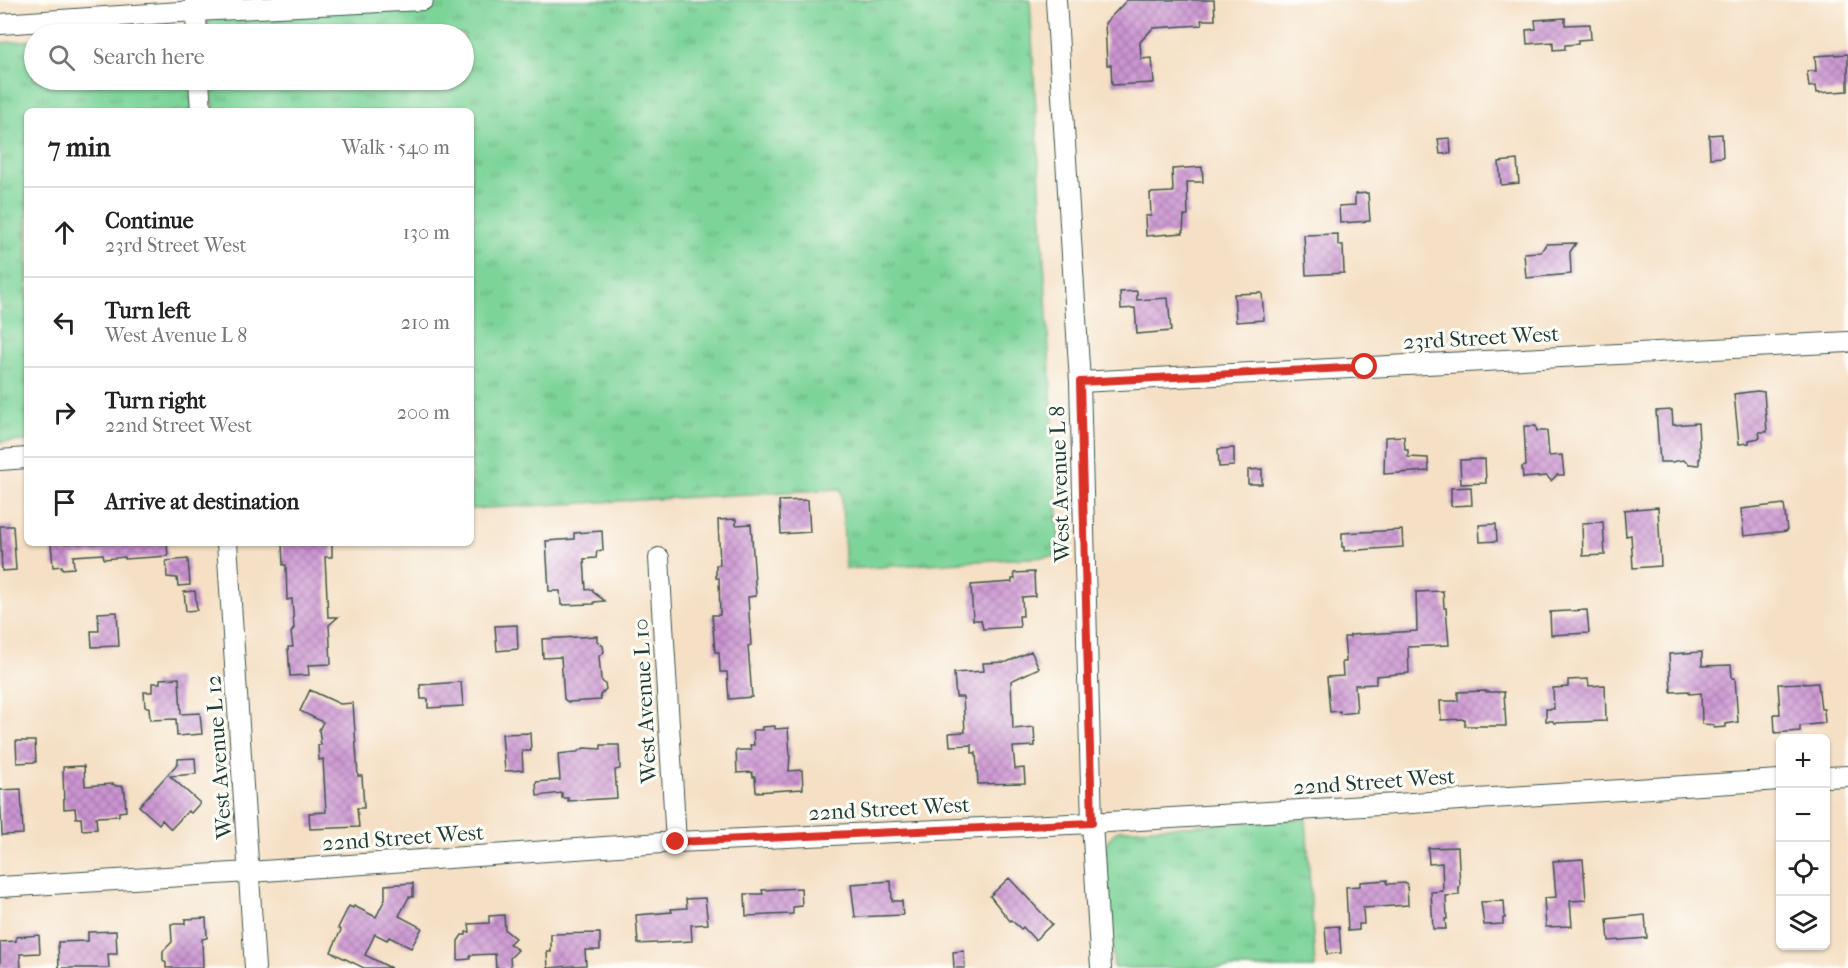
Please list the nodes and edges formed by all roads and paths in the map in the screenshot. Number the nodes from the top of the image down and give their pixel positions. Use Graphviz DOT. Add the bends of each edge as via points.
graph roads {
  1 [pos="423,0"];
  2 [pos="1056,0"];
  3 [pos="195,6"];
  4 [pos="0,24"];
  5 [pos="196,24"];
  6 [pos="200,90"];
  7 [pos="201,108"];
  8 [pos="1848,342"];
  9 [pos="1080,382"];
  10 [pos="24,458"];
  11 [pos="0,460"];
  12 [pos="227,546"];
  13 [pos="659,558"];
  14 [pos="1848,776"];
  15 [pos="1830,777"];
  16 [pos="1776,780"];
  17 [pos="1092,823"];
  18 [pos="676,842"];
  19 [pos="249,872"];
  20 [pos="0,887"];
  21 [pos="255,968"];
  22 [pos="1101,968"];
  1 -- 3 [label="street"];
  2 -- 9 [label="street, West Avenue L 8"];
  3 -- 4 [label="street"];
  3 -- 5 [label="street"];
  6 -- 7 [label="street"];
  8 -- 9 [label="street, 23rd Street West"];
  9 -- 17 [label="street, West Avenue L 8"];
  10 -- 11 [label="street"];
  12 -- 19 [label="street, West Avenue L 12"];
  13 -- 18 [label="street, West Avenue L 10"];
  14 -- 15 [label="street"];
  16 -- 17 [label="street, 22nd Street West"];
  17 -- 18 [label="street, 22nd Street West"];
  17 -- 22 [label="street, West Avenue L 8"];
  18 -- 19 [label="street, 22nd Street West"];
  19 -- 20 [label="street, 22nd Street West"];
  19 -- 21 [label="street, West Avenue L 12"];
}
